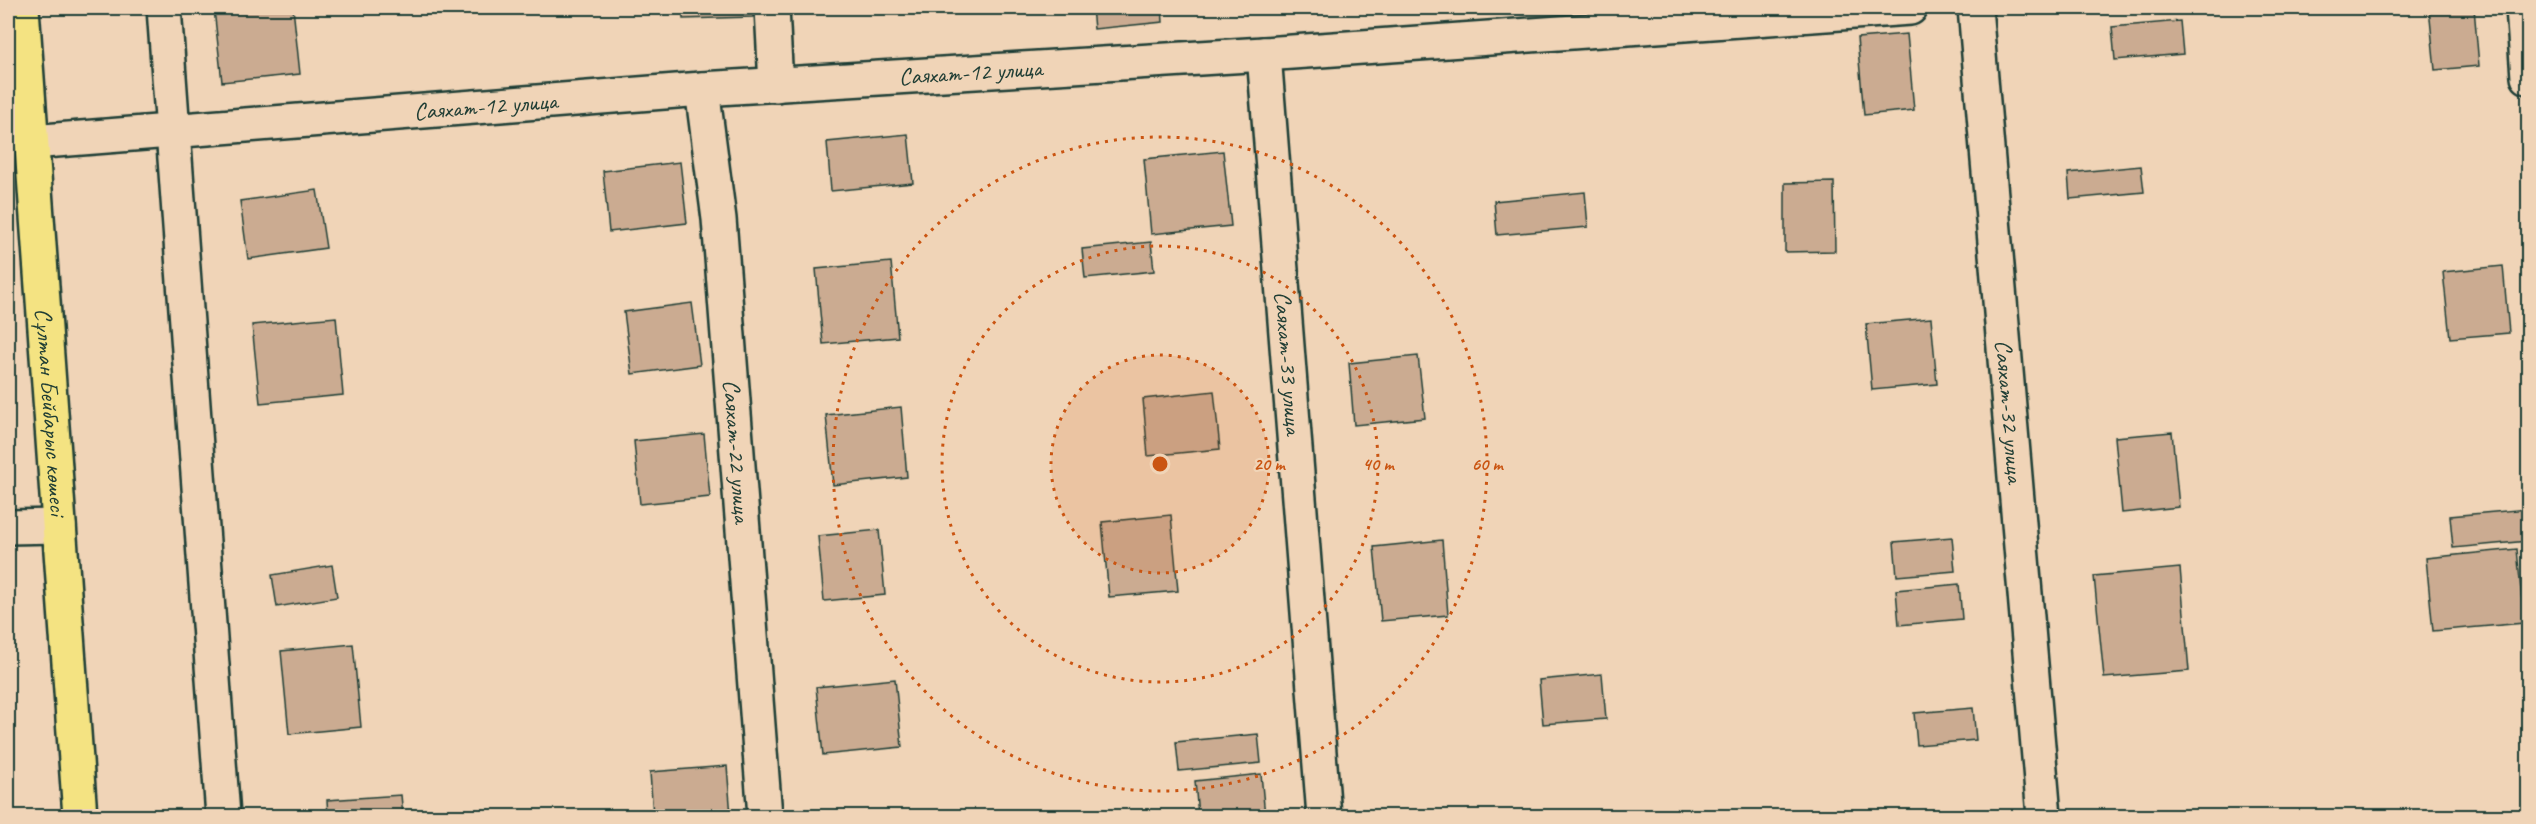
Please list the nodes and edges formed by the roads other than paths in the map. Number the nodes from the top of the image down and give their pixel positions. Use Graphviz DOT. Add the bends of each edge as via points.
graph roads {
  1 [pos="22,8"];
  2 [pos="164,8"];
  3 [pos="772,8"];
  4 [pos="1910,8"];
  5 [pos="1975,8"];
  6 [pos="2523,8"];
  7 [pos="1549,20"];
  8 [pos="1264,54"];
  9 [pos="2529,77"];
  10 [pos="776,85"];
  11 [pos="702,89"];
  12 [pos="173,131"];
  13 [pos="31,142"];
  14 [pos="59,526"];
  15 [pos="8,527"];
  16 [pos="80,816"];
  17 [pos="223,816"];
  18 [pos="765,816"];
  19 [pos="1324,816"];
  20 [pos="2044,816"];
  1 -- 13 [label="main road, Сұлтан Бейбарыс көшесі"];
  2 -- 12 [label="street"];
  3 -- 10 [label="street"];
  4 -- 7 [label="street, Саяхат-12 улица"];
  5 -- 20 [label="street, Саяхат-32 улица"];
  6 -- 9 [label="street"];
  7 -- 8 [label="street, Саяхат-12 улица"];
  8 -- 10 [label="street, Саяхат-12 улица"];
  8 -- 19 [label="street, Саяхат-33 улица"];
  10 -- 11 [label="street, Саяхат-12 улица"];
  11 -- 12 [label="street, Саяхат-12 улица"];
  11 -- 18 [label="street, Саяхат-22 улица" via="719,219"];
  12 -- 13 [label="street, Саяхат-12 улица"];
  12 -- 17 [label="street"];
  13 -- 14 [label="main road, Сұлтан Бейбарыс көшесі"];
  14 -- 15 [label="street"];
  14 -- 16 [label="main road, Сұлтан Бейбарыс көшесі"];
}
